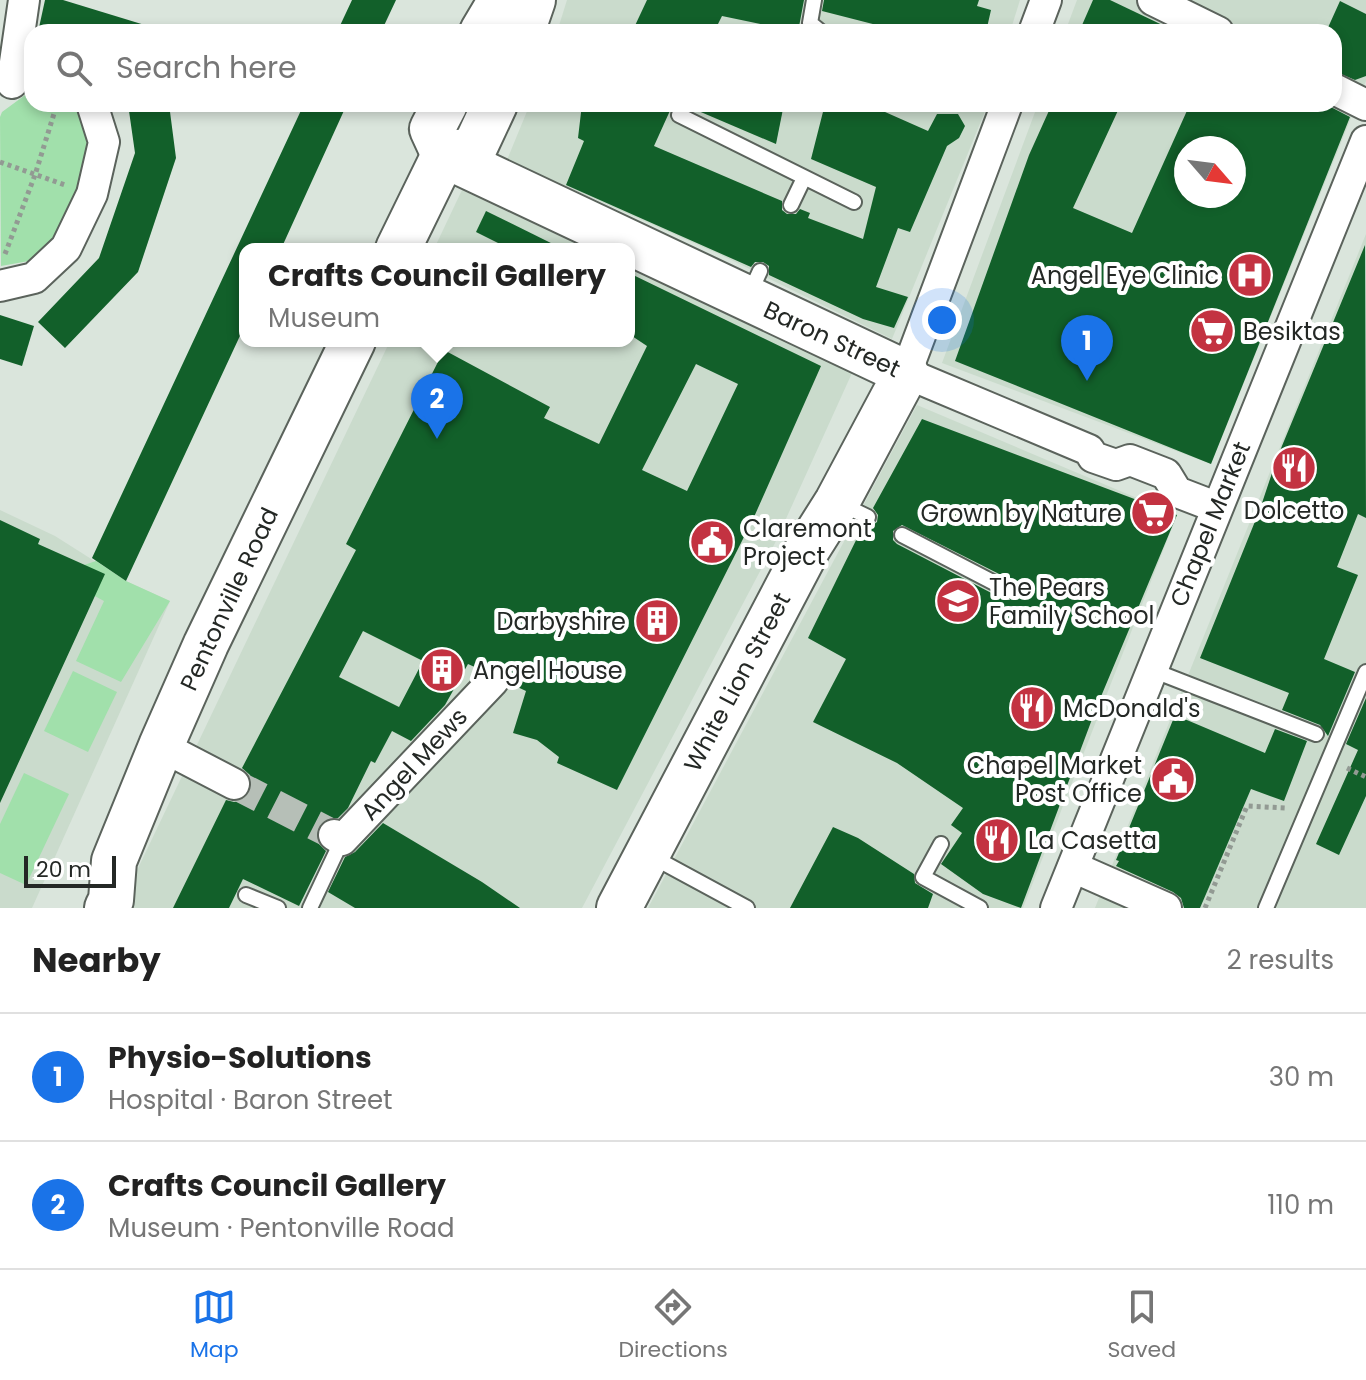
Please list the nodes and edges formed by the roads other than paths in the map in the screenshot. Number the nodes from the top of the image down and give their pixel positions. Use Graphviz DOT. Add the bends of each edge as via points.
graph roads {
  1 [pos="24,0"];
  2 [pos="501,0"];
  3 [pos="533,0"];
  4 [pos="814,0"];
  5 [pos="1046,0"];
  6 [pos="1153,0"];
  7 [pos="487,24"];
  8 [pos="525,24"];
  9 [pos="811,24"];
  10 [pos="1037,24"];
  11 [pos="1202,24"];
  12 [pos="15,84"];
  13 [pos="1342,93"];
  14 [pos="1366,105"];
  15 [pos="95,112"];
  16 [pos="441,112"];
  17 [pos="491,112"];
  18 [pos="1004,112"];
  19 [pos="679,115"];
  20 [pos="1366,141"];
  21 [pos="444,155"];
  22 [pos="804,178"];
  23 [pos="854,202"];
  24 [pos="791,205"];
  25 [pos="401,243"];
  26 [pos="0,286"];
  27 [pos="350,347"];
  28 [pos="906,373"];
  29 [pos="1216,507"];
  30 [pos="902,535"];
  31 [pos="1008,590"];
  32 [pos="1152,670"];
  33 [pos="1366,672"];
  34 [pos="493,681"];
  35 [pos="1316,734"];
  36 [pos="161,746"];
  37 [pos="234,784"];
  38 [pos="338,837"];
  39 [pos="941,844"];
  40 [pos="647,854"];
  41 [pos="114,861"];
  42 [pos="1073,867"];
  43 [pos="246,895"];
  44 [pos="79,908"];
  45 [pos="107,908"];
  46 [pos="278,908"];
  47 [pos="310,908"];
  48 [pos="619,908"];
  49 [pos="747,908"];
  50 [pos="980,908"];
  51 [pos="1056,908"];
  52 [pos="1166,908"];
  53 [pos="1266,908"];
  1 -- 12 [label="street"];
  2 -- 7 [label="highway"];
  3 -- 8 [label="highway"];
  4 -- 9 [label="lane"];
  5 -- 10 [label="street"];
  6 -- 11 [label="street"];
  13 -- 14 [label="street"];
  15 -- 26 [label="street" via="104,142 92,194 66,248 34,278"];
  16 -- 21 [label="highway" via="432,129"];
  17 -- 21 [label="highway" via="474,149"];
  18 -- 28 [label="street, White Lion Street"];
  19 -- 22 [label="lane"];
  20 -- 29 [label="street, Chapel Market"];
  21 -- 25 [label="highway"];
  21 -- 28 [label="highway, Baron Street" via="754,285"];
  22 -- 23 [label="lane"];
  22 -- 24 [label="lane"];
  27 -- 36 [label="highway, Pentonville Road"];
  28 -- 29 [label="street, Baron Street" via="1089,450 1093,457 1116,465 1130,460 1166,474 1177,492"];
  28 -- 40 [label="highway, White Lion Street" via="852,510 808,548"];
  29 -- 32 [label="street, Chapel Market"];
  30 -- 31 [label="lane"];
  32 -- 35 [label="lane"];
  32 -- 42 [label="street, Chapel Market"];
  33 -- 53 [label="lane"];
  34 -- 38 [label="street, Angel Mews"];
  36 -- 37 [label="street"];
  36 -- 41 [label="highway, Pentonville Road"];
  38 -- 47 [label="lane"];
  39 -- 50 [label="lane" via="923,877"];
  40 -- 48 [label="highway, White Lion Street"];
  40 -- 49 [label="lane"];
  41 -- 44 [label="highway, Pentonville Road"];
  41 -- 45 [label="highway, Pentonville Road"];
  42 -- 51 [label="street, Chapel Market"];
  42 -- 52 [label="street"];
  43 -- 46 [label="lane"];
}
